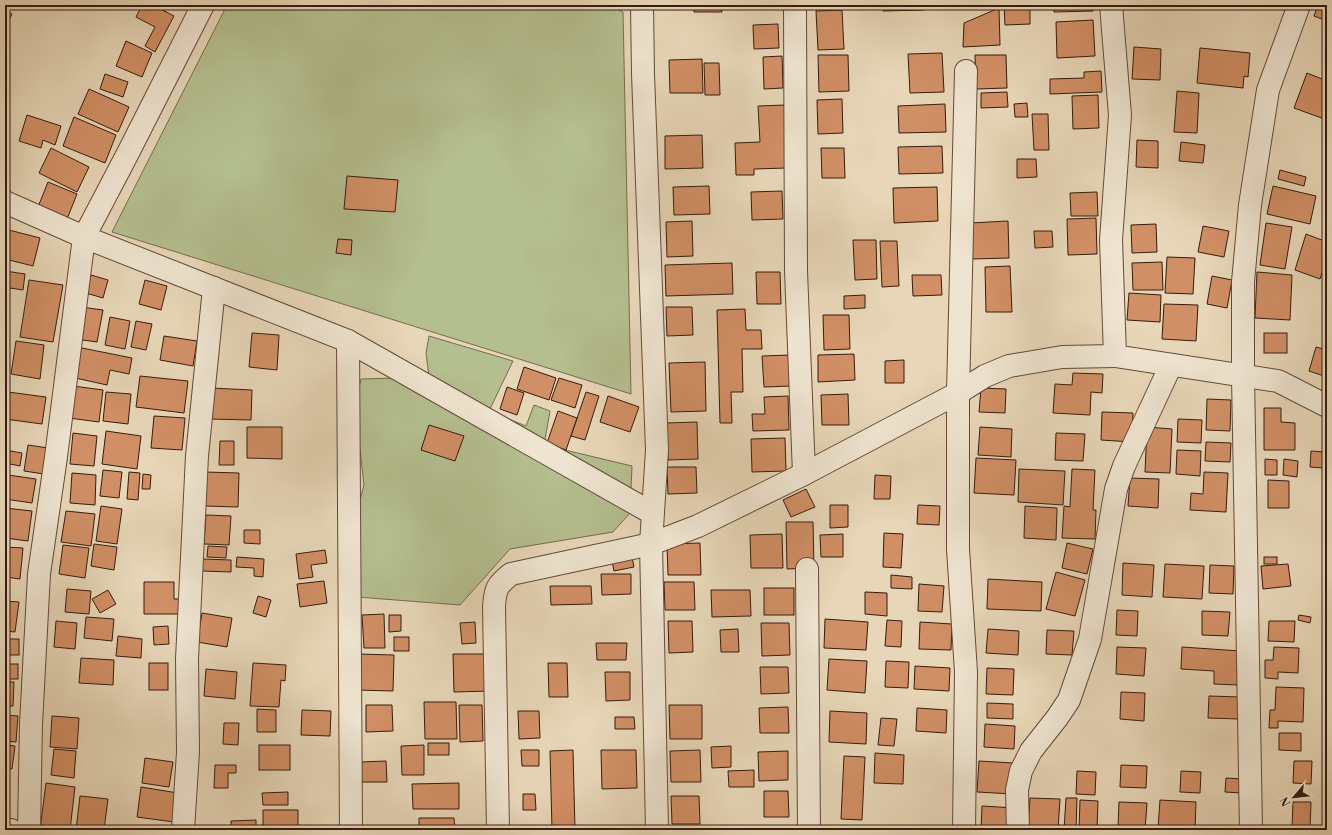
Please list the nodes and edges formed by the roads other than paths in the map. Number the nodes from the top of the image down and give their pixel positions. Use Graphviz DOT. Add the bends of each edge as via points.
graph roads {
  1 [pos="203,5"];
  2 [pos="642,5"];
  3 [pos="795,5"];
  4 [pos="1111,5"];
  5 [pos="1299,5"];
  6 [pos="966,71"];
  7 [pos="5,202"];
  8 [pos="84,237"];
  9 [pos="214,288"];
  10 [pos="348,341"];
  11 [pos="1115,356"];
  12 [pos="1171,365"];
  13 [pos="1243,375"];
  14 [pos="958,393"];
  15 [pos="1327,406"];
  16 [pos="804,474"];
  17 [pos="652,513"];
  18 [pos="651,544"];
  19 [pos="807,569"];
  20 [pos="5,829"];
  21 [pos="11,830"];
  22 [pos="29,830"];
  23 [pos="183,830"];
  24 [pos="351,830"];
  25 [pos="498,830"];
  26 [pos="657,830"];
  27 [pos="809,830"];
  28 [pos="964,830"];
  29 [pos="1018,830"];
  30 [pos="1251,830"];
  1 -- 8 [label="street"];
  2 -- 17 [label="street" via="656,450"];
  3 -- 16 [label="street" via="796,272"];
  4 -- 11 [label="street" via="1120,114 1111,240"];
  5 -- 13 [label="street" via="1268,90 1250,205 1243,282"];
  6 -- 14 [label="street"];
  7 -- 8 [label="street"];
  8 -- 9 [label="street"];
  8 -- 22 [label="street" via="39,574 31,724"];
  9 -- 10 [label="street"];
  9 -- 23 [label="street" via="197,456 187,659 188,752"];
  10 -- 17 [label="street"];
  10 -- 24 [label="street"];
  11 -- 12 [label="street"];
  11 -- 14 [label="street" via="1062,357 1009,366 985,376"];
  12 -- 13 [label="street"];
  12 -- 29 [label="street" via="1124,466 1116,489 1090,639 1068,700 1031,751 1021,771 1017,790"];
  13 -- 15 [label="street" via="1278,381"];
  13 -- 30 [label="street"];
  14 -- 16 [label="street"];
  14 -- 28 [label="street" via="958,549 966,672"];
  16 -- 18 [label="street" via="698,526"];
  17 -- 18 [label="street"];
  18 -- 25 [label="street" via="511,574 499,583 494,593"];
  18 -- 26 [label="street"];
  19 -- 27 [label="street"];
  20 -- 21 [label="street"];
}
